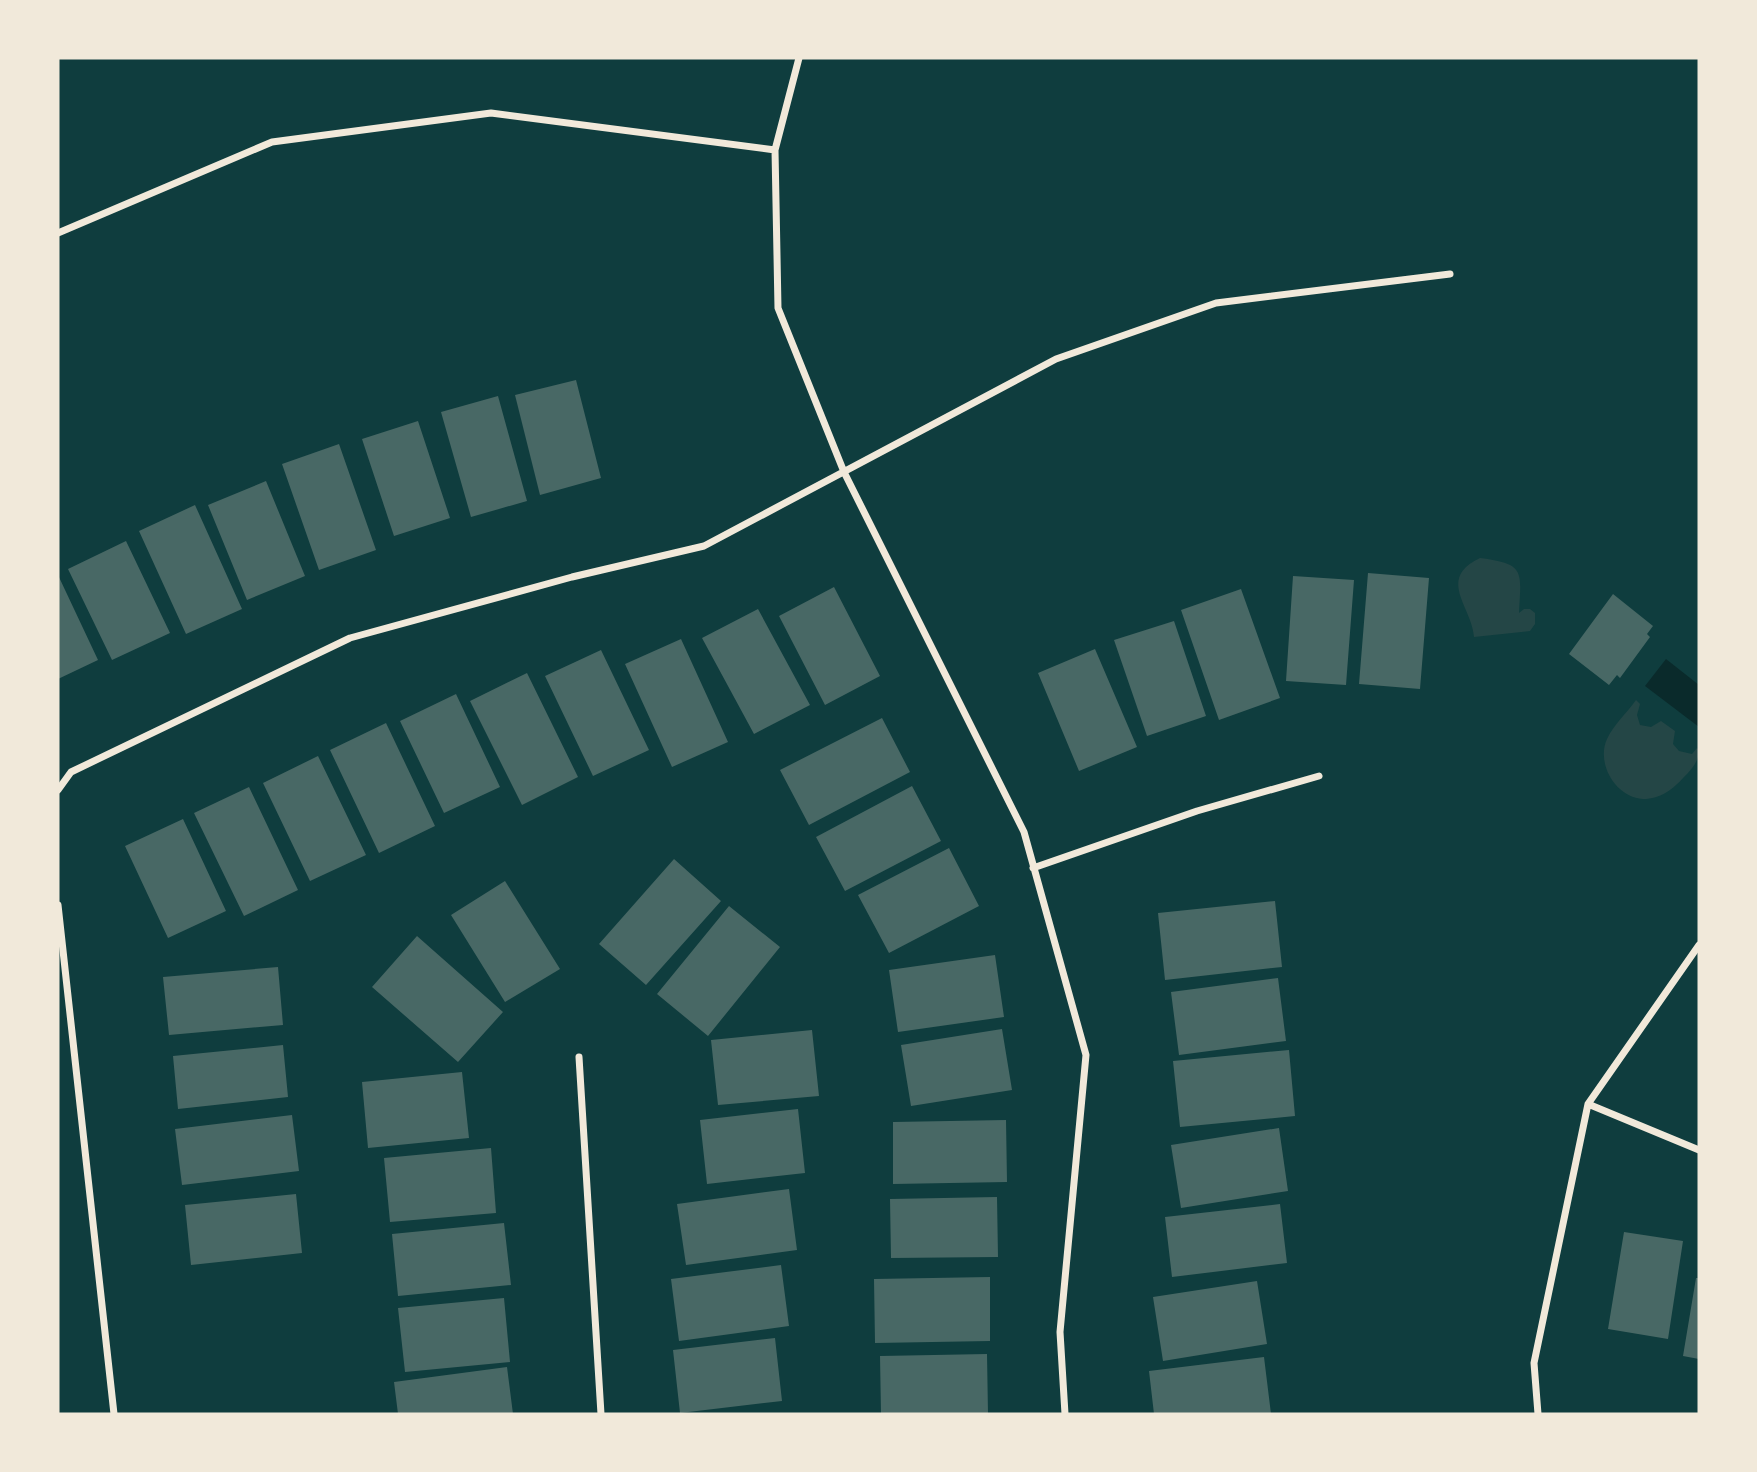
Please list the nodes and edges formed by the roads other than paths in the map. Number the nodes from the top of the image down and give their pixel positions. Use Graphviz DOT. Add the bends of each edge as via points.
graph roads {
  1 [pos="799,58"];
  2 [pos="775,150"];
  3 [pos="58,233"];
  4 [pos="1450,274"];
  5 [pos="844,472"];
  6 [pos="1319,776"];
  7 [pos="58,790"];
  8 [pos="1033,868"];
  9 [pos="58,905"];
  10 [pos="1699,945"];
  11 [pos="579,1057"];
  12 [pos="1588,1104"];
  13 [pos="1699,1150"];
  14 [pos="114,1414"];
  15 [pos="601,1414"];
  16 [pos="1065,1414"];
  17 [pos="1538,1414"];
  1 -- 2 [label="street"];
  2 -- 3 [label="street" via="491,113 272,142"];
  2 -- 5 [label="street" via="778,308"];
  4 -- 5 [label="street" via="1216,303 1056,359"];
  5 -- 7 [label="street" via="704,546 350,638 71,772"];
  5 -- 8 [label="street" via="1024,832"];
  6 -- 8 [label="street" via="1197,811"];
  8 -- 16 [label="street" via="1086,1055 1060,1332"];
  9 -- 14 [label="street"];
  10 -- 12 [label="street"];
  11 -- 15 [label="street"];
  12 -- 13 [label="street"];
  12 -- 17 [label="street" via="1534,1363"];
}
